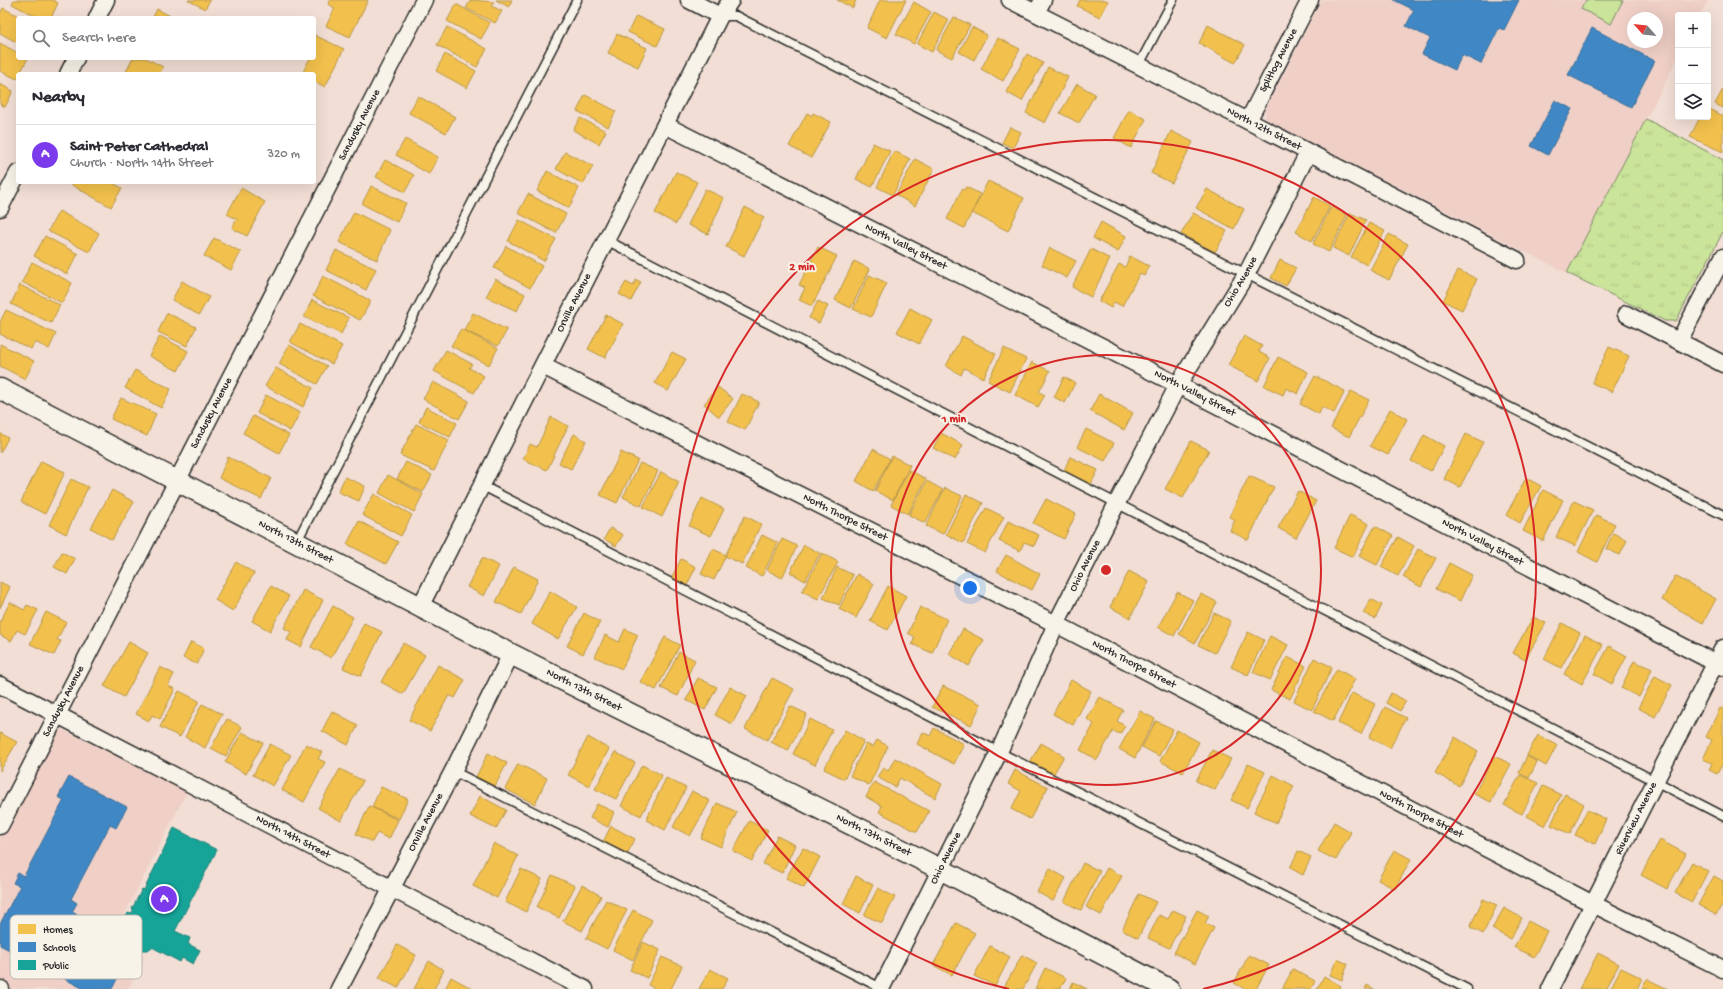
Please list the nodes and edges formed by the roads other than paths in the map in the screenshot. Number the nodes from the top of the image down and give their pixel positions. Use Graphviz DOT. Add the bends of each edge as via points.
graph roads {
  1 [pos="106,0"];
  2 [pos="424,0"];
  3 [pos="577,0"];
  4 [pos="689,0"];
  5 [pos="731,0"];
  6 [pos="1010,0"];
  7 [pos="1173,0"];
  8 [pos="1310,0"];
  9 [pos="1040,6"];
  10 [pos="98,16"];
  11 [pos="720,16"];
  12 [pos="75,60"];
  13 [pos="1139,65"];
  14 [pos="69,72"];
  15 [pos="1248,121"];
  16 [pos="665,125"];
  17 [pos="1308,153"];
  18 [pos="16,177"];
  19 [pos="0,208"];
  20 [pos="606,240"];
  21 [pos="1723,257"];
  22 [pos="1517,260"];
  23 [pos="1247,273"];
  24 [pos="1626,314"];
  25 [pos="1678,341"];
  26 [pos="1723,364"];
  27 [pos="542,366"];
  28 [pos="1178,385"];
  29 [pos="0,389"];
  30 [pos="178,480"];
  31 [pos="483,486"];
  32 [pos="1116,505"];
  33 [pos="1723,515"];
  34 [pos="297,541"];
  35 [pos="420,607"];
  36 [pos="1056,624"];
  37 [pos="1723,648"];
  38 [pos="511,654"];
  39 [pos="1719,665"];
  40 [pos="0,685"];
  41 [pos="57,715"];
  42 [pos="999,752"];
  43 [pos="454,771"];
  44 [pos="1655,781"];
  45 [pos="1723,816"];
  46 [pos="0,826"];
  47 [pos="940,869"];
  48 [pos="392,888"];
  49 [pos="1593,904"];
  50 [pos="1723,969"];
  51 [pos="338,989"];
  52 [pos="585,989"];
  53 [pos="882,989"];
  54 [pos="1169,989"];
  55 [pos="1467,989"];
  56 [pos="1550,989"];
  1 -- 10 [label="street"];
  2 -- 30 [label="street, Sandusky Avenue"];
  3 -- 34 [label="lane"];
  4 -- 11 [label="street"];
  5 -- 11 [label="street, Orville Avenue"];
  6 -- 9 [label="street, North 12th Street"];
  7 -- 13 [label="lane"];
  8 -- 15 [label="street, Splitlog Avenue"];
  9 -- 13 [label="street, North 12th Street"];
  11 -- 16 [label="street, Orville Avenue"];
  11 -- 23 [label="lane" via="736,16"];
  12 -- 14 [label="street"];
  13 -- 15 [label="street, North 12th Street"];
  15 -- 17 [label="street, North 12th Street"];
  16 -- 20 [label="street, Orville Avenue"];
  16 -- 28 [label="street, North Valley Street"];
  17 -- 22 [label="street, North 12th Street"];
  17 -- 23 [label="street, Ohio Avenue"];
  18 -- 19 [label="street"];
  20 -- 27 [label="street, Orville Avenue"];
  20 -- 32 [label="lane"];
  21 -- 25 [label="street"];
  23 -- 28 [label="street, Ohio Avenue"];
  23 -- 33 [label="lane"];
  24 -- 25 [label="street"];
  25 -- 26 [label="street"];
  27 -- 31 [label="street, Orville Avenue"];
  27 -- 36 [label="street, North Thorpe Street"];
  28 -- 32 [label="street, Ohio Avenue"];
  28 -- 39 [label="street, North Valley Street"];
  29 -- 30 [label="street, North 13th Street"];
  30 -- 34 [label="street, North 13th Street"];
  30 -- 41 [label="street, Sandusky Avenue"];
  31 -- 35 [label="street, Orville Avenue"];
  31 -- 42 [label="lane"];
  32 -- 36 [label="street, Ohio Avenue"];
  32 -- 44 [label="lane"];
  34 -- 35 [label="street, North 13th Street"];
  35 -- 38 [label="street, North 13th Street"];
  36 -- 42 [label="street, Ohio Avenue"];
  36 -- 49 [label="street, North Thorpe Street"];
  37 -- 39 [label="street, Riverview Avenue"];
  38 -- 43 [label="street, Orville Avenue"];
  38 -- 47 [label="street, North 13th Street"];
  39 -- 44 [label="street, Riverview Avenue"];
  40 -- 41 [label="street, North 14th Street"];
  41 -- 46 [label="street, Sandusky Avenue"];
  41 -- 48 [label="street, North 14th Street"];
  42 -- 47 [label="street, Ohio Avenue"];
  42 -- 55 [label="lane"];
  43 -- 48 [label="street, Orville Avenue"];
  43 -- 53 [label="lane"];
  44 -- 45 [label="lane"];
  44 -- 49 [label="street, Riverview Avenue"];
  47 -- 53 [label="street, Ohio Avenue"];
  47 -- 54 [label="street, North 13th Street"];
  48 -- 51 [label="street, Orville Avenue"];
  48 -- 52 [label="street, North 14th Street"];
  49 -- 50 [label="street, North Thorpe Street"];
  49 -- 56 [label="street, Riverview Avenue"];
}
